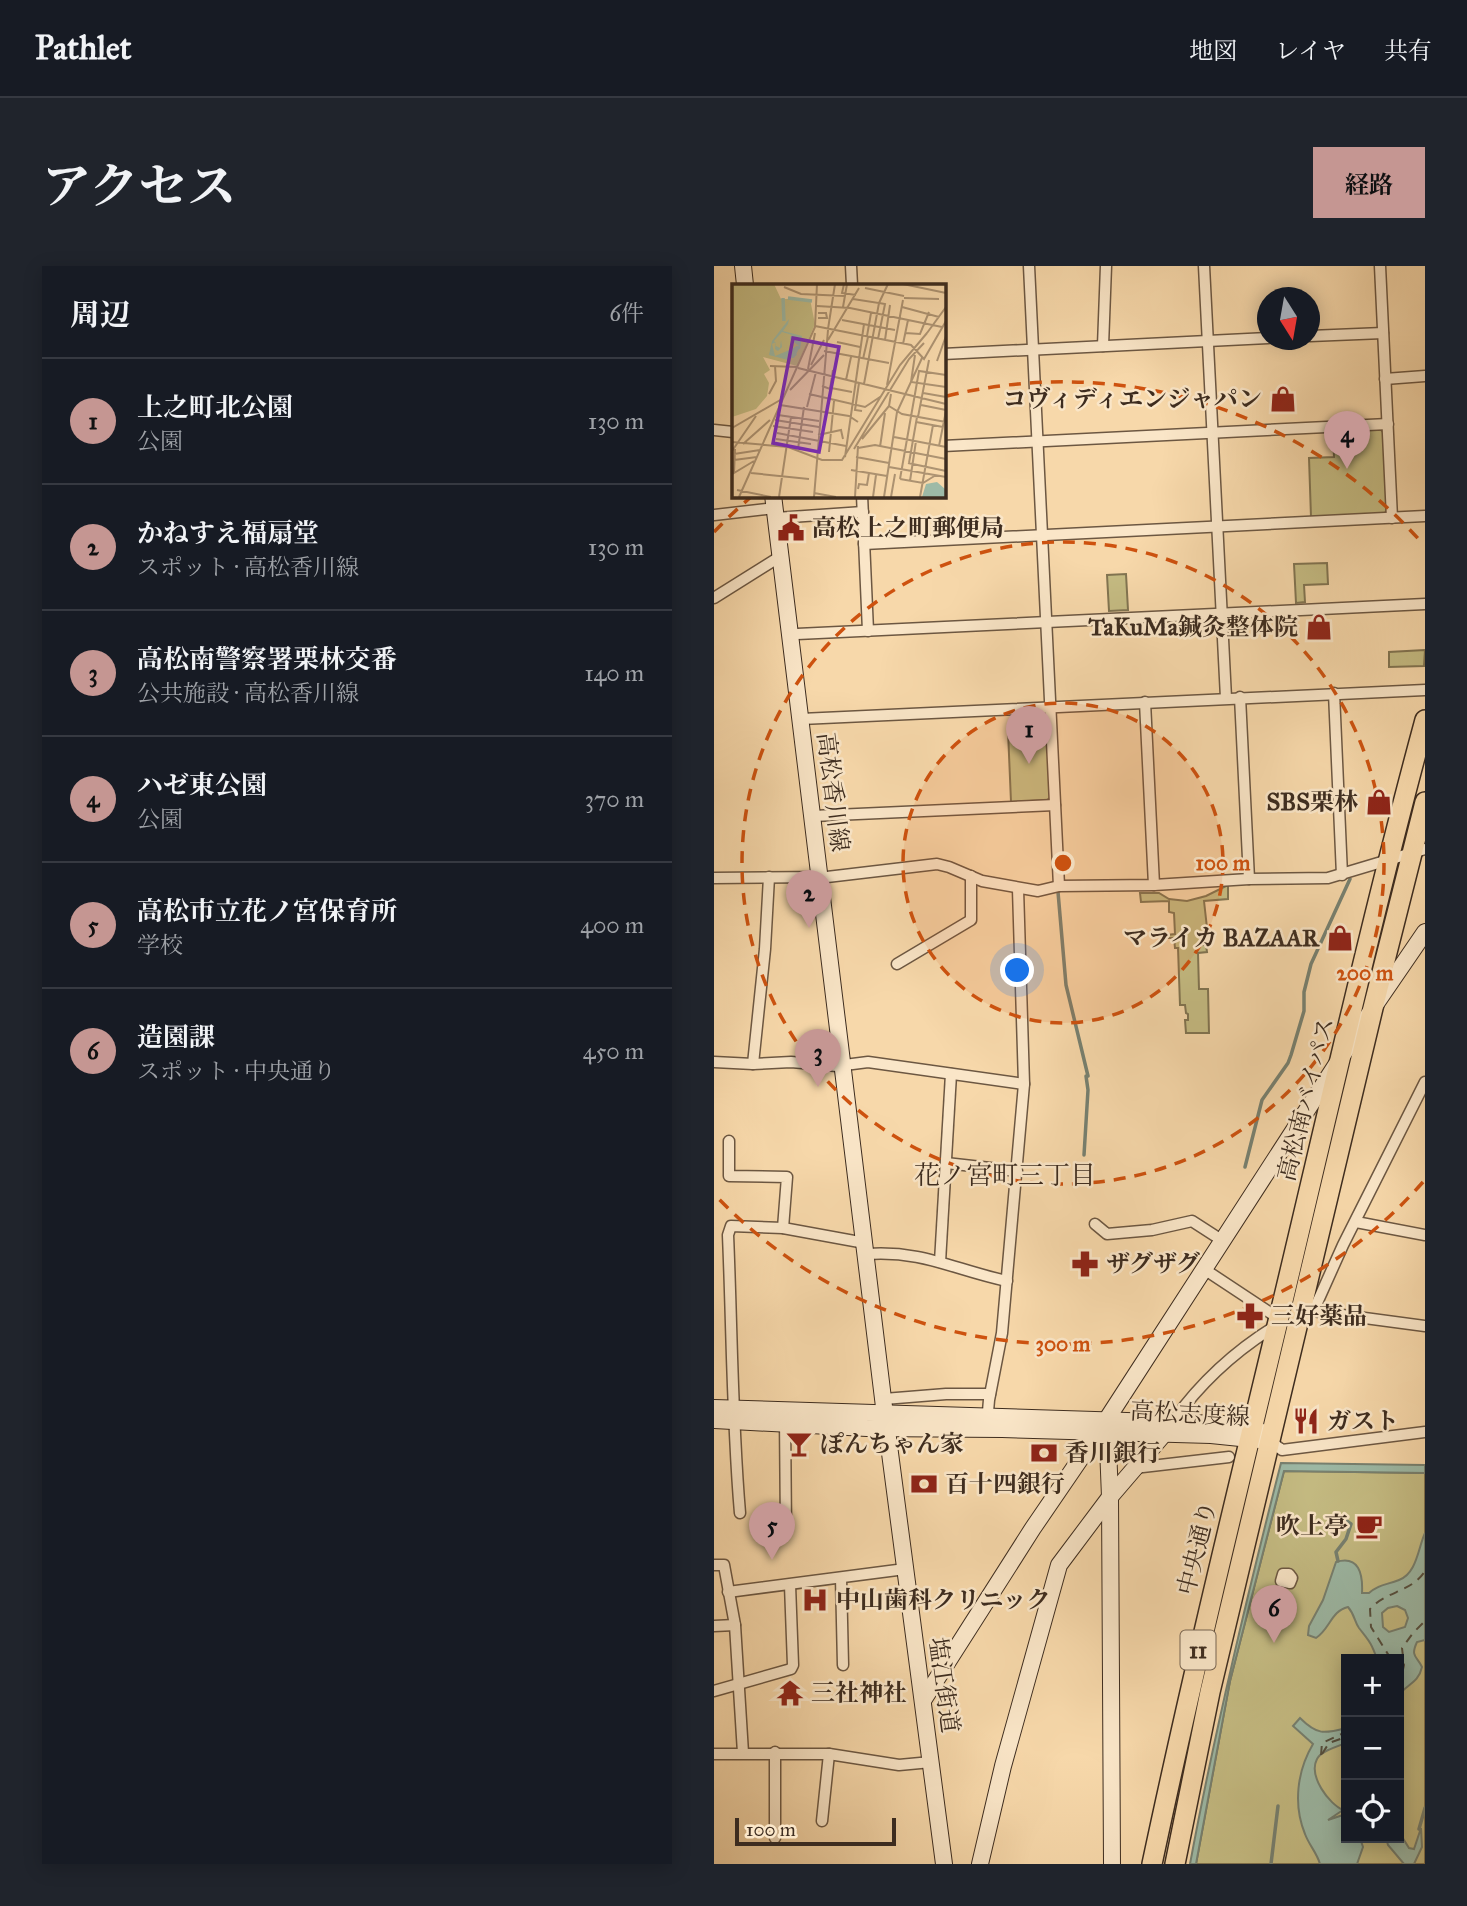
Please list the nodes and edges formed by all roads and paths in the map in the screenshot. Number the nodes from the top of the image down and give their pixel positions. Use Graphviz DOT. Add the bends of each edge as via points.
graph roads {
  1 [pos="743,266"];
  2 [pos="851,266"];
  3 [pos="1029,266"];
  4 [pos="1106,266"];
  5 [pos="1204,266"];
  6 [pos="1380,266"];
  7 [pos="745,284"];
  8 [pos="852,284"];
  9 [pos="1383,333"];
  10 [pos="1320,336"];
  11 [pos="1257,339"];
  12 [pos="1208,341"];
  13 [pos="1102,346"];
  14 [pos="1033,350"];
  15 [pos="945,354"];
  16 [pos="1425,376"];
  17 [pos="1385,379"];
  18 [pos="1388,424"];
  19 [pos="714,429"];
  20 [pos="732,432"];
  21 [pos="1212,433"];
  22 [pos="1038,441"];
  23 [pos="945,446"];
  24 [pos="862,497"];
  25 [pos="775,507"];
  26 [pos="863,512"];
  27 [pos="714,515"];
  28 [pos="1425,516"];
  29 [pos="1392,518"];
  30 [pos="1217,527"];
  31 [pos="1042,535"];
  32 [pos="864,544"];
  33 [pos="781,556"];
  34 [pos="714,598"];
  35 [pos="1425,604"];
  36 [pos="1221,614"];
  37 [pos="1047,621"];
  38 [pos="868,631"];
  39 [pos="791,637"];
  40 [pos="1425,690"];
  41 [pos="1334,693"];
  42 [pos="1240,697"];
  43 [pos="1226,698"];
  44 [pos="1145,702"];
  45 [pos="1051,706"];
  46 [pos="801,719"];
  47 [pos="1425,720"];
  48 [pos="1425,802"];
  49 [pos="1055,805"];
  50 [pos="813,816"];
  51 [pos="1419,850"];
  52 [pos="1388,859"];
  53 [pos="1342,875"];
  54 [pos="971,876"];
  55 [pos="769,877"];
  56 [pos="821,877"];
  57 [pos="714,878"];
  58 [pos="1249,878"];
  59 [pos="1154,885"];
  60 [pos="1059,886"];
  61 [pos="1018,889"];
  62 [pos="1425,932"];
  63 [pos="897,964"];
  64 [pos="1373,1008"];
  65 [pos="1342,1055"];
  66 [pos="714,1062"];
  67 [pos="753,1064"];
  68 [pos="843,1065"];
  69 [pos="951,1074"];
  70 [pos="1425,1083"];
  71 [pos="1024,1084"];
  72 [pos="729,1141"];
  73 [pos="946,1163"];
  74 [pos="1017,1171"];
  75 [pos="1356,1222"];
  76 [pos="1094,1224"];
  77 [pos="783,1228"];
  78 [pos="714,1235"];
  79 [pos="728,1235"];
  80 [pos="1425,1235"];
  81 [pos="1223,1241"];
  82 [pos="866,1249"];
  83 [pos="940,1262"];
  84 [pos="1204,1269"];
  85 [pos="1007,1281"];
  86 [pos="1303,1310"];
  87 [pos="1277,1321"];
  88 [pos="1425,1326"];
  89 [pos="990,1394"];
  90 [pos="714,1408"];
  91 [pos="1278,1411"];
  92 [pos="886,1414"];
  93 [pos="734,1415"];
  94 [pos="785,1417"];
  95 [pos="714,1420"];
  96 [pos="987,1422"];
  97 [pos="1168,1427"];
  98 [pos="1104,1428"];
  99 [pos="1257,1428"];
  100 [pos="1425,1432"];
  101 [pos="1229,1457"];
  102 [pos="1135,1468"];
  103 [pos="1110,1497"];
  104 [pos="740,1513"];
  105 [pos="786,1530"];
  106 [pos="714,1565"];
  107 [pos="905,1569"];
  108 [pos="841,1578"];
  109 [pos="790,1585"];
  110 [pos="728,1592"];
  111 [pos="734,1625"];
  112 [pos="714,1626"];
  113 [pos="949,1660"];
  114 [pos="919,1663"];
  115 [pos="843,1665"];
  116 [pos="738,1685"];
  117 [pos="714,1691"];
  118 [pos="924,1699"];
  119 [pos="775,1752"];
  120 [pos="743,1753"];
  121 [pos="714,1754"];
  122 [pos="829,1754"];
  123 [pos="931,1762"];
  124 [pos="822,1821"];
  125 [pos="775,1838"];
  126 [pos="944,1864"];
  127 [pos="981,1864"];
  128 [pos="1112,1864"];
  129 [pos="1152,1864"];
  130 [pos="1175,1864"];
  1 -- 7 [label="main road"];
  2 -- 8 [label="street"];
  3 -- 14 [label="street"];
  4 -- 13 [label="street"];
  5 -- 12 [label="street"];
  6 -- 9 [label="street"];
  9 -- 10 [label="street"];
  9 -- 17 [label="street"];
  11 -- 12 [label="street"];
  12 -- 13 [label="street"];
  12 -- 21 [label="street"];
  13 -- 14 [label="street"];
  14 -- 15 [label="street"];
  14 -- 22 [label="street"];
  16 -- 17 [label="street"];
  17 -- 18 [label="street"];
  18 -- 21 [label="street"];
  18 -- 29 [label="street"];
  19 -- 20 [label="street"];
  21 -- 22 [label="street"];
  21 -- 30 [label="street"];
  22 -- 23 [label="street"];
  22 -- 31 [label="street"];
  24 -- 26 [label="street"];
  25 -- 26 [label="street"];
  25 -- 27 [label="street"];
  25 -- 33 [label="main road, 高松香川線"];
  26 -- 32 [label="street"];
  28 -- 29 [label="street"];
  29 -- 30 [label="street"];
  30 -- 31 [label="street"];
  30 -- 36 [label="street"];
  31 -- 32 [label="street"];
  31 -- 37 [label="street"];
  32 -- 38 [label="street"];
  33 -- 34 [label="street"];
  33 -- 39 [label="main road, 高松香川線"];
  35 -- 36 [label="street"];
  36 -- 37 [label="street"];
  36 -- 43 [label="street"];
  37 -- 38 [label="street"];
  37 -- 45 [label="street"];
  38 -- 39 [label="street"];
  39 -- 46 [label="main road, 高松香川線"];
  40 -- 41 [label="street"];
  41 -- 42 [label="street"];
  41 -- 53 [label="street"];
  42 -- 43 [label="street"];
  42 -- 58 [label="street"];
  43 -- 44 [label="street"];
  44 -- 45 [label="street"];
  44 -- 59 [label="street"];
  45 -- 46 [label="street"];
  45 -- 49 [label="street"];
  46 -- 50 [label="main road, 高松香川線"];
  47 -- 52 [label="highway, 高松南バイパス / 11"];
  48 -- 51 [label="highway, 高松南バイパス / 11"];
  49 -- 50 [label="street"];
  49 -- 60 [label="street"];
  50 -- 56 [label="main road, 高松香川線"];
  51 -- 52 [label="street"];
  51 -- 64 [label="highway, 高松南バイパス / 11"];
  52 -- 53 [label="street"];
  52 -- 65 [label="highway, 高松南バイパス / 11"];
  53 -- 58 [label="street"];
  54 -- 56 [label="street" via="937,864"];
  54 -- 61 [label="street"];
  54 -- 63 [label="street" via="971,920 956,923 913,961"];
  55 -- 56 [label="street"];
  55 -- 57 [label="street"];
  55 -- 67 [label="street"];
  56 -- 68 [label="main road, 高松香川線"];
  58 -- 59 [label="street"];
  59 -- 60 [label="street"];
  60 -- 61 [label="street"];
  61 -- 71 [label="street"];
  62 -- 64 [label="main road"];
  64 -- 65 [label="main road"];
  64 -- 86 [label="highway, 高松南バイパス / 11"];
  65 -- 81 [label="main road"];
  65 -- 87 [label="highway, 高松南バイパス / 11"];
  66 -- 67 [label="street"];
  67 -- 68 [label="street"];
  68 -- 69 [label="street" via="868,1062"];
  68 -- 82 [label="main road, 高松香川線"];
  69 -- 71 [label="street"];
  69 -- 73 [label="street"];
  70 -- 75 [label="street"];
  71 -- 74 [label="street"];
  72 -- 77 [label="street" via="729,1176 787,1177"];
  73 -- 74 [label="street"];
  73 -- 83 [label="street"];
  74 -- 85 [label="street"];
  75 -- 80 [label="street"];
  75 -- 86 [label="street" via="1317,1303"];
  76 -- 81 [label="street" via="1107,1234 1192,1221"];
  77 -- 79 [label="street" via="731,1226"];
  77 -- 82 [label="street"];
  78 -- 79 [label="street"];
  79 -- 93 [label="street"];
  81 -- 84 [label="main road"];
  82 -- 83 [label="street"];
  82 -- 92 [label="main road, 高松香川線"];
  83 -- 85 [label="street"];
  84 -- 87 [label="street"];
  84 -- 98 [label="main road"];
  85 -- 89 [label="street"];
  86 -- 88 [label="street"];
  86 -- 91 [label="highway, 高松南バイパス / 11"];
  87 -- 97 [label="street" via="1223,1365"];
  87 -- 99 [label="highway, 高松南バイパス / 11"];
  89 -- 92 [label="street" via="946,1394"];
  89 -- 96 [label="street"];
  90 -- 93 [label="main road, 高松志度線"];
  91 -- 99 [label="highway, 中央通り / 11"];
  92 -- 94 [label="main road, 高松志度線"];
  92 -- 96 [label="main road, 高松志度線"];
  92 -- 107 [label="main road, 塩江街道"];
  93 -- 94 [label="main road, 高松志度線"];
  93 -- 95 [label="main road, 高松志度線"];
  93 -- 104 [label="street"];
  94 -- 105 [label="street"];
  96 -- 98 [label="main road, 高松志度線"];
  97 -- 98 [label="main road, 高松志度線"];
  97 -- 99 [label="main road, 高松志度線"];
  97 -- 102 [label="main road"];
  98 -- 103 [label="main road"];
  98 -- 113 [label="main road"];
  99 -- 100 [label="street" via="1282,1450"];
  99 -- 129 [label="highway, 中央通り / 11" via="1202,1630"];
  99 -- 130 [label="highway, 中央通り / 11"];
  101 -- 102 [label="street"];
  102 -- 103 [label="main road"];
  103 -- 127 [label="main road" via="1059,1565"];
  103 -- 128 [label="main road"];
  106 -- 110 [label="street" via="724,1565"];
  107 -- 108 [label="street"];
  107 -- 114 [label="main road, 塩江街道"];
  108 -- 109 [label="street"];
  108 -- 115 [label="street"];
  109 -- 110 [label="street"];
  109 -- 116 [label="street" via="791,1669"];
  110 -- 111 [label="street"];
  111 -- 112 [label="street"];
  111 -- 116 [label="street"];
  113 -- 114 [label="main road"];
  113 -- 118 [label="main road"];
  114 -- 118 [label="main road, 塩江街道"];
  116 -- 117 [label="street"];
  116 -- 120 [label="street"];
  118 -- 123 [label="main road, 塩江街道"];
  119 -- 120 [label="street"];
  119 -- 122 [label="street"];
  119 -- 125 [label="street"];
  120 -- 121 [label="street"];
  122 -- 123 [label="street" via="899,1765"];
  122 -- 124 [label="street"];
  123 -- 126 [label="main road, 塩江街道"];
}
